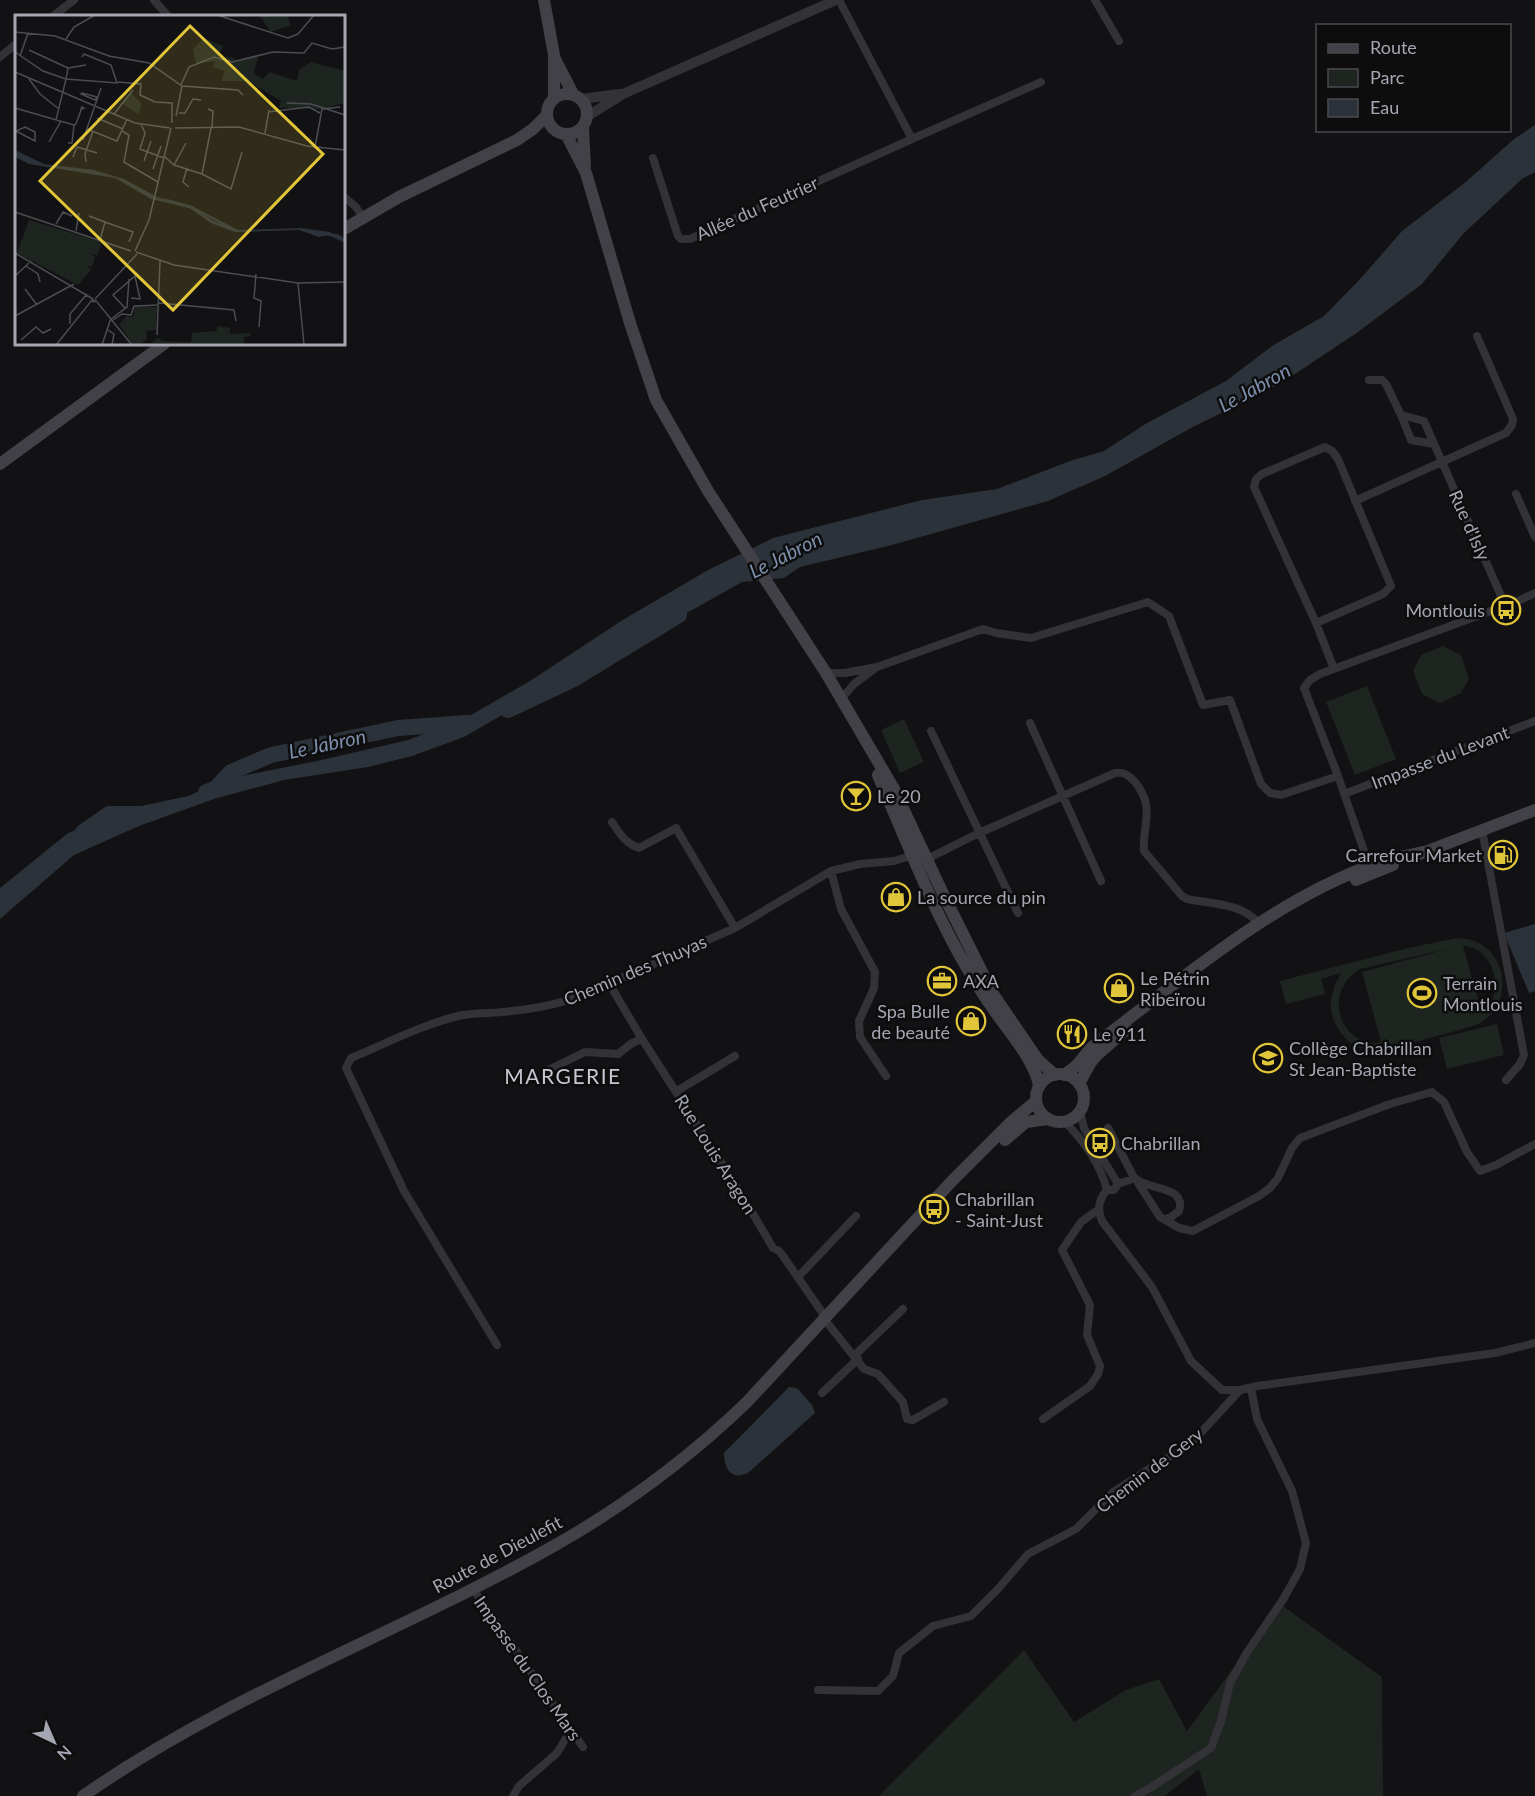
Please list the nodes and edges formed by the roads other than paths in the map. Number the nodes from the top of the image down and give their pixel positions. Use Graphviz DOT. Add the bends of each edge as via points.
graph roads {
  1 [pos="74,0"];
  2 [pos="154,0"];
  3 [pos="544,0"];
  4 [pos="837,0"];
  5 [pos="1095,0"];
  6 [pos="54,15"];
  7 [pos="167,15"];
  8 [pos="1119,41"];
  9 [pos="15,46"];
  10 [pos="554,55"];
  11 [pos="0,57"];
  12 [pos="1041,82"];
  13 [pos="623,94"];
  14 [pos="577,96"];
  15 [pos="554,98"];
  16 [pos="547,115"];
  17 [pos="585,121"];
  18 [pos="560,132"];
  19 [pos="912,139"];
  20 [pos="517,140"];
  21 [pos="653,158"];
  22 [pos="586,173"];
  23 [pos="345,198"];
  24 [pos="363,217"];
  25 [pos="345,228"];
  26 [pos="1477,336"];
  27 [pos="163,345"];
  28 [pos="1369,380"];
  29 [pos="1401,415"];
  30 [pos="1434,444"];
  31 [pos="1442,462"];
  32 [pos="0,464"];
  33 [pos="1516,494"];
  34 [pos="1355,501"];
  35 [pos="1535,537"];
  36 [pos="1535,593"];
  37 [pos="1505,606"];
  38 [pos="1316,623"];
  39 [pos="877,667"];
  40 [pos="1334,669"];
  41 [pos="826,673"];
  42 [pos="842,698"];
  43 [pos="1535,721"];
  44 [pos="1030,723"];
  45 [pos="858,727"];
  46 [pos="931,731"];
  47 [pos="1338,776"];
  48 [pos="1344,794"];
  49 [pos="1063,797"];
  50 [pos="1535,811"];
  51 [pos="612,822"];
  52 [pos="1482,830"];
  53 [pos="979,833"];
  54 [pos="912,856"];
  55 [pos="927,860"];
  56 [pos="1371,870"];
  57 [pos="831,871"];
  58 [pos="1101,881"];
  59 [pos="945,898"];
  60 [pos="1017,913"];
  61 [pos="1259,924"];
  62 [pos="735,928"];
  63 [pos="610,985"];
  64 [pos="642,1039"];
  65 [pos="735,1056"];
  66 [pos="548,1070"];
  67 [pos="1060,1075"];
  68 [pos="886,1076"];
  69 [pos="1506,1080"];
  70 [pos="1079,1084"];
  71 [pos="1039,1087"];
  72 [pos="677,1091"];
  73 [pos="1036,1101"];
  74 [pos="1080,1111"];
  75 [pos="1048,1119"];
  76 [pos="1064,1122"];
  77 [pos="1108,1128"];
  78 [pos="1535,1144"];
  79 [pos="1135,1178"];
  80 [pos="1118,1184"];
  81 [pos="1107,1190"];
  82 [pos="1099,1209"];
  83 [pos="856,1216"];
  84 [pos="1165,1220"];
  85 [pos="872,1267"];
  86 [pos="798,1277"];
  87 [pos="903,1309"];
  88 [pos="825,1319"];
  89 [pos="1535,1342"];
  90 [pos="497,1345"];
  91 [pos="856,1357"];
  92 [pos="1251,1388"];
  93 [pos="1240,1390"];
  94 [pos="822,1394"];
  95 [pos="944,1402"];
  96 [pos="1043,1419"];
  97 [pos="473,1589"];
  98 [pos="819,1690"];
  99 [pos="571,1730"];
  100 [pos="583,1747"];
  101 [pos="90,1794"];
  102 [pos="513,1796"];
  103 [pos="1135,1796"];
  1 -- 6 [label="street"];
  2 -- 7 [label="street"];
  3 -- 10 [label="main road"];
  4 -- 13 [label="street"];
  4 -- 19 [label="street"];
  5 -- 8 [label="street"];
  9 -- 11 [label="street"];
  10 -- 14 [label="main road"];
  10 -- 15 [label="main road"];
  12 -- 19 [label="street, Allée du Feutrier"];
  13 -- 14 [label="street"];
  13 -- 17 [label="street"];
  14 -- 15 [label="main road" via="566,93"];
  14 -- 17 [label="main road" via="585,104"];
  15 -- 16 [label="main road"];
  16 -- 18 [label="main road" via="550,125"];
  16 -- 20 [label="main road"];
  17 -- 18 [label="main road" via="578,131"];
  17 -- 22 [label="main road"];
  18 -- 20 [label="main road"];
  18 -- 22 [label="main road"];
  19 -- 21 [label="street, Allée du Feutrier" via="690,239 678,236"];
  20 -- 24 [label="main road"];
  22 -- 41 [label="main road" via="656,400 731,528"];
  23 -- 24 [label="street"];
  24 -- 25 [label="main road"];
  26 -- 31 [label="street" via="1513,419 1512,425 1506,433"];
  27 -- 32 [label="main road"];
  28 -- 29 [label="street" via="1386,384"];
  29 -- 30 [label="street, Rue d'Isly" via="1424,421"];
  29 -- 30 [label="street" via="1411,440"];
  30 -- 31 [label="street, Rue d'Isly"];
  31 -- 34 [label="street"];
  31 -- 37 [label="street, Rue d'Isly"];
  33 -- 35 [label="street"];
  34 -- 38 [label="street" via="1391,586 1383,594"];
  34 -- 38 [label="street" via="1338,459 1325,447 1256,479 1254,487"];
  36 -- 37 [label="street"];
  37 -- 40 [label="street"];
  38 -- 40 [label="street"];
  39 -- 41 [label="street"];
  39 -- 42 [label="street"];
  39 -- 47 [label="street" via="983,629 1031,638 1148,602 1169,616 1203,705 1230,700 1261,784 1270,793 1281,795"];
  40 -- 47 [label="street" via="1310,680 1304,688"];
  41 -- 42 [label="main road"];
  42 -- 45 [label="main road"];
  43 -- 48 [label="street, Impasse du Levant"];
  44 -- 49 [label="street"];
  45 -- 54 [label="main road"];
  45 -- 55 [label="main road" via="894,789"];
  46 -- 53 [label="street"];
  47 -- 48 [label="street"];
  48 -- 56 [label="street"];
  49 -- 53 [label="street"];
  49 -- 58 [label="street"];
  49 -- 61 [label="street" via="1115,774 1128,775 1145,800 1144,851 1157,868 1187,899 1241,909"];
  50 -- 52 [label="main road"];
  51 -- 62 [label="street" via="622,838 639,848 676,828"];
  52 -- 56 [label="main road"];
  52 -- 69 [label="street" via="1524,1055"];
  53 -- 55 [label="street"];
  53 -- 60 [label="street"];
  54 -- 57 [label="street, Chemin des Thuyas"];
  54 -- 59 [label="street" via="918,854 935,888"];
  54 -- 71 [label="main road" via="958,953 1035,1071"];
  55 -- 59 [label="main road"];
  56 -- 61 [label="main road" via="1282,908"];
  57 -- 62 [label="street, Chemin des Thuyas"];
  57 -- 68 [label="street" via="841,909 875,972 874,988 859,1021 860,1036"];
  59 -- 67 [label="main road" via="993,994 1038,1060"];
  61 -- 67 [label="main road" via="1110,1033 1076,1066"];
  61 -- 70 [label="main road" via="1097,1055"];
  62 -- 63 [label="street, Chemin des Thuyas"];
  63 -- 64 [label="street, Rue Louis Aragon"];
  63 -- 90 [label="street, Chemin des Thuyas" via="548,1006 459,1016 429,1025 351,1058 346,1068 404,1191"];
  64 -- 66 [label="street" via="618,1054 585,1052"];
  64 -- 72 [label="street, Rue Louis Aragon"];
  65 -- 72 [label="street"];
  67 -- 70 [label="main road"];
  67 -- 71 [label="main road" via="1045,1079"];
  70 -- 74 [label="main road" via="1084,1098"];
  71 -- 73 [label="main road"];
  72 -- 86 [label="street, Rue Louis Aragon" via="773,1248"];
  73 -- 75 [label="main road"];
  73 -- 85 [label="main road, Route de Dieulefit" via="952,1181"];
  74 -- 76 [label="main road"];
  74 -- 80 [label="street" via="1084,1128"];
  75 -- 76 [label="main road"];
  75 -- 85 [label="main road, Route de Dieulefit" via="1026,1122 1014,1131"];
  76 -- 81 [label="street" via="1088,1148"];
  77 -- 79 [label="street"];
  78 -- 84 [label="street" via="1480,1171 1444,1102 1432,1092 1300,1138 1270,1188 1200,1228 1185,1230"];
  79 -- 80 [label="street"];
  79 -- 84 [label="street" via="1156,1213"];
  79 -- 84 [label="street" via="1178,1198 1179,1211"];
  80 -- 81 [label="street" via="1114,1190"];
  81 -- 82 [label="street"];
  82 -- 93 [label="street" via="1102,1221 1152,1287 1191,1361 1222,1390"];
  82 -- 96 [label="street" via="1082,1222 1062,1250 1090,1305 1087,1335 1100,1366 1098,1374 1090,1386"];
  83 -- 86 [label="street"];
  85 -- 88 [label="main road, Route de Dieulefit"];
  86 -- 88 [label="street, Rue Louis Aragon"];
  87 -- 91 [label="street"];
  88 -- 91 [label="street, Rue Louis Aragon"];
  88 -- 97 [label="main road, Route de Dieulefit" via="722,1426 663,1474 560,1543"];
  89 -- 92 [label="street" via="1496,1353"];
  91 -- 94 [label="street"];
  91 -- 95 [label="street, Rue Louis Aragon" via="864,1369 878,1374 903,1402 907,1419 913,1420"];
  92 -- 93 [label="street"];
  92 -- 103 [label="street" via="1257,1419 1298,1512 1306,1543 1300,1569 1230,1683 1211,1748"];
  93 -- 98 [label="street, Chemin de Gery" via="1183,1449 1113,1492 1076,1528 1028,1554 971,1616 933,1626 899,1653 893,1676 878,1691"];
  97 -- 99 [label="street, Impasse du Clos Mars"];
  97 -- 101 [label="main road, Route de Dieulefit" via="206,1720 147,1754"];
  99 -- 100 [label="street, Impasse du Clos Mars"];
  99 -- 102 [label="street" via="557,1753"];
}
